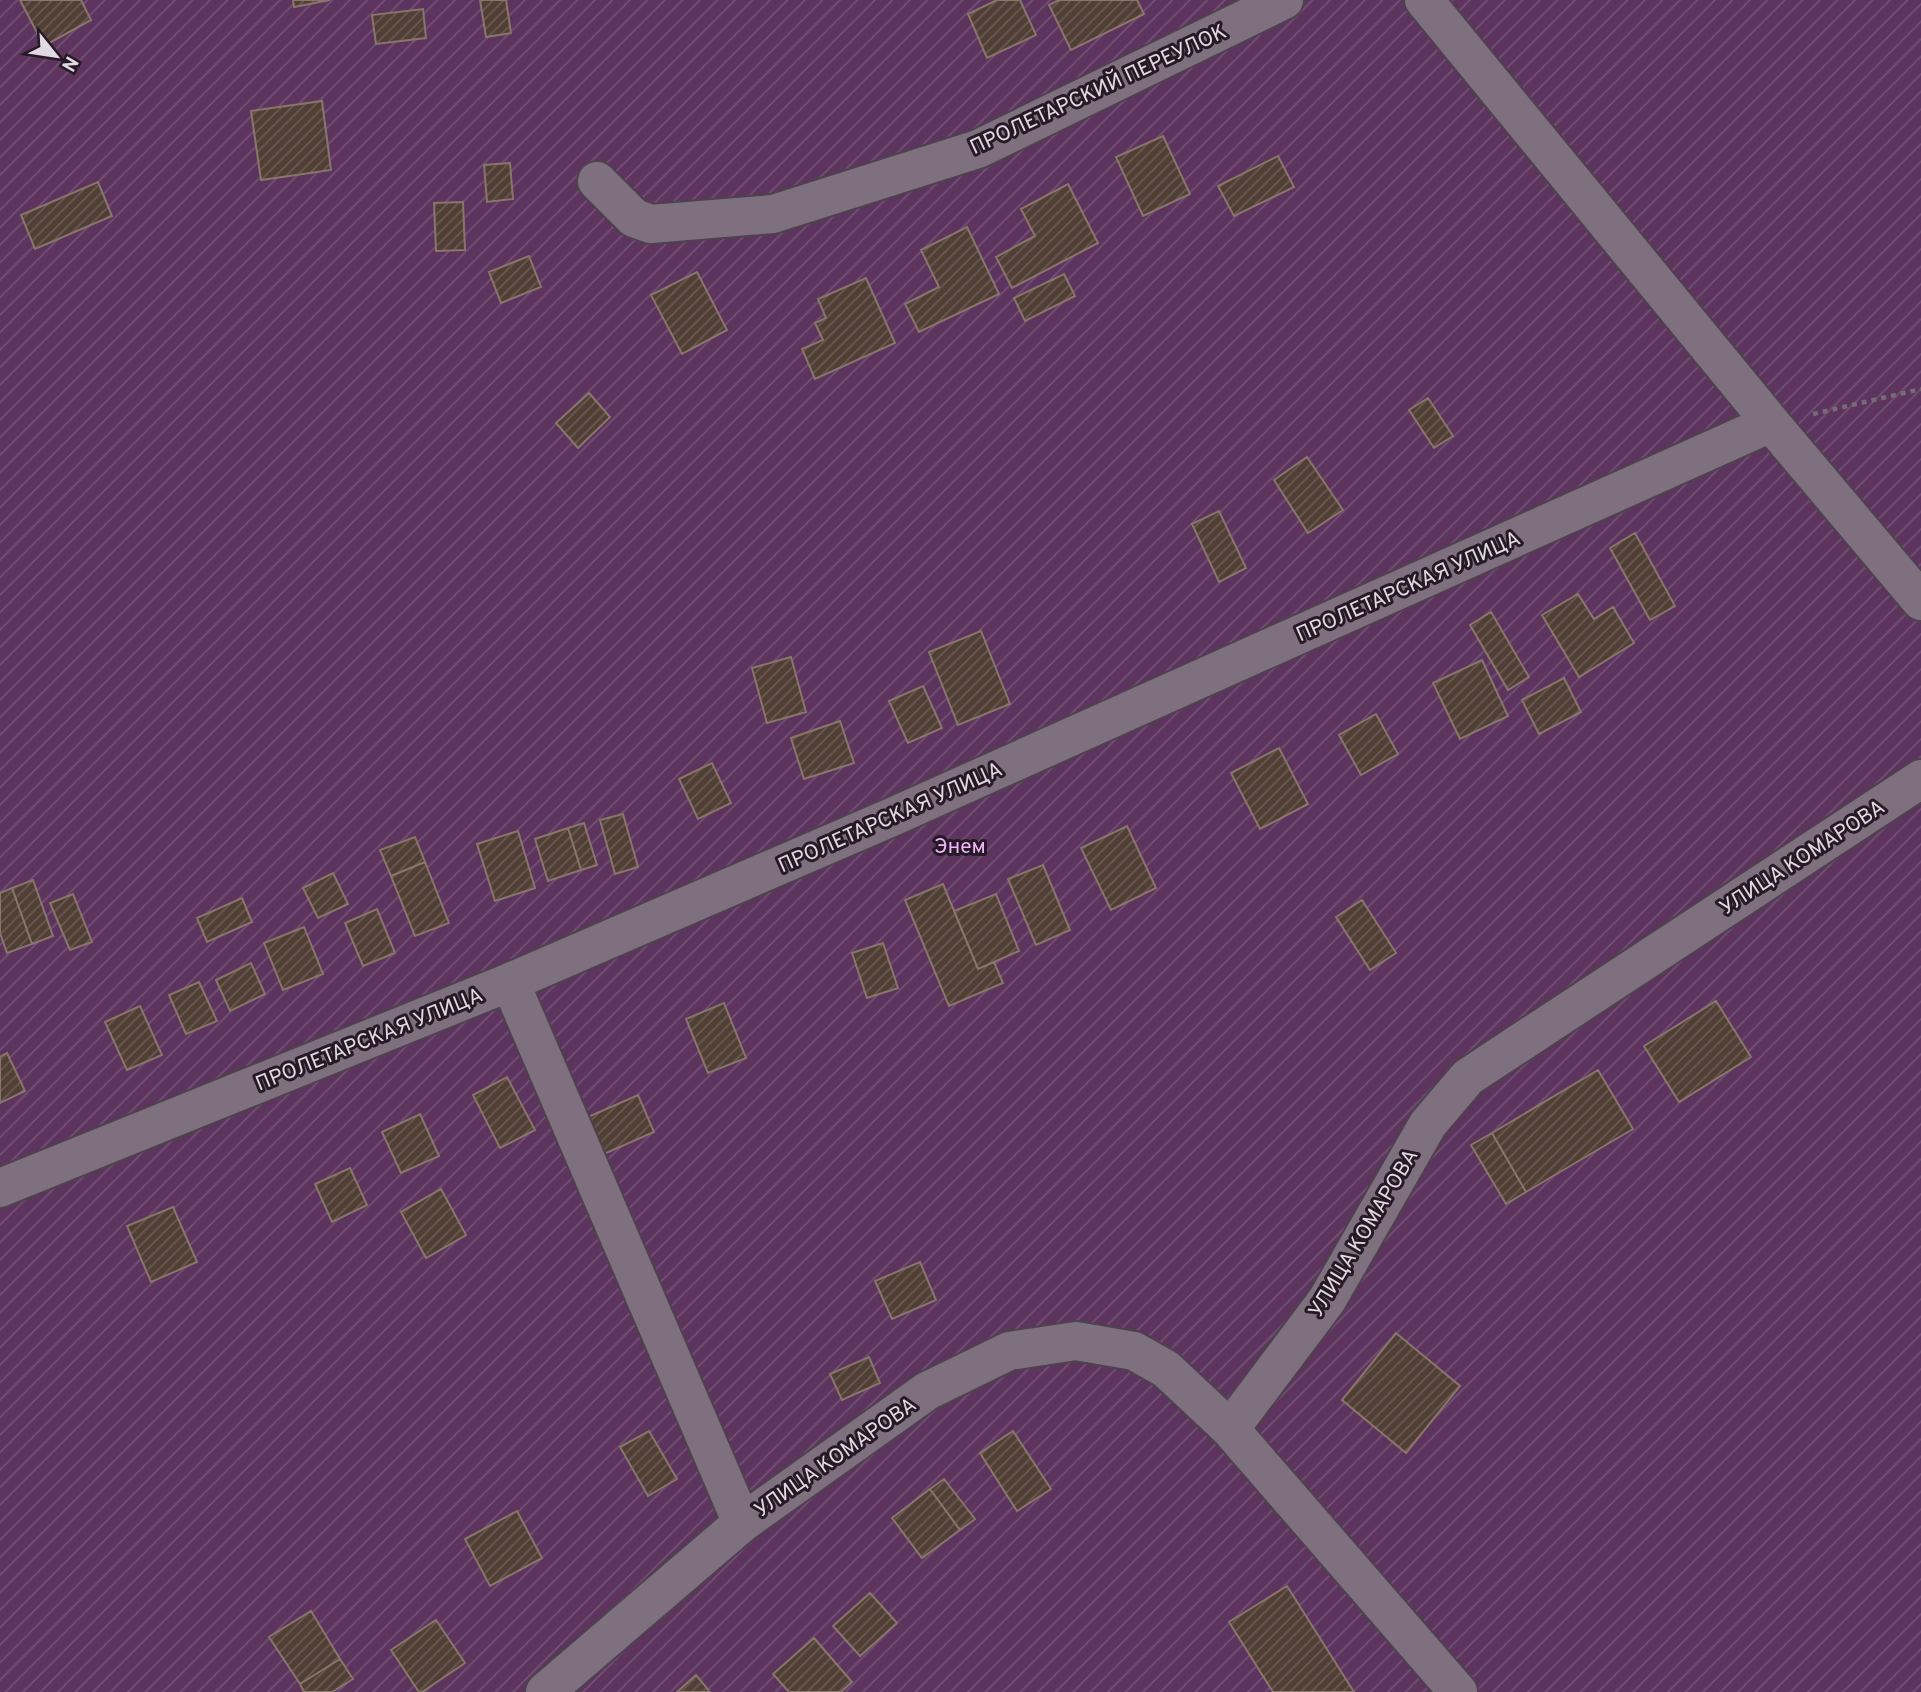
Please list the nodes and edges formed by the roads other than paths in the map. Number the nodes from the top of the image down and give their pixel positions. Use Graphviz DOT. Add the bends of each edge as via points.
graph roads {
  1 [pos="1284,0"];
  2 [pos="1424,0"];
  3 [pos="597,181"];
  4 [pos="1771,423"];
  5 [pos="1921,601"];
  6 [pos="1921,779"];
  7 [pos="510,982"];
  8 [pos="0,1188"];
  9 [pos="1230,1429"];
  10 [pos="742,1523"];
  11 [pos="545,1692"];
  12 [pos="1458,1692"];
  1 -- 3 [label="street, ПРОЛЕТАРСКИЙ ПЕРЕУЛОК" via="978,149 773,214 651,225 634,218"];
  2 -- 4 [label="street"];
  4 -- 5 [label="street"];
  4 -- 7 [label="street, ПРОЛЕТАРСКАЯ УЛИЦА" via="905,811"];
  6 -- 9 [label="street, УЛИЦА КОМАРОВА" via="1468,1077 1428,1124 1327,1300"];
  7 -- 8 [label="street, ПРОЛЕТАРСКАЯ УЛИЦА"];
  7 -- 10 [label="street"];
  9 -- 10 [label="street, УЛИЦА КОМАРОВА" via="1166,1369 1134,1351 1076,1341 1009,1351 927,1391"];
  9 -- 12 [label="street"];
  10 -- 11 [label="street, УЛИЦА КОМАРОВА"];
}
